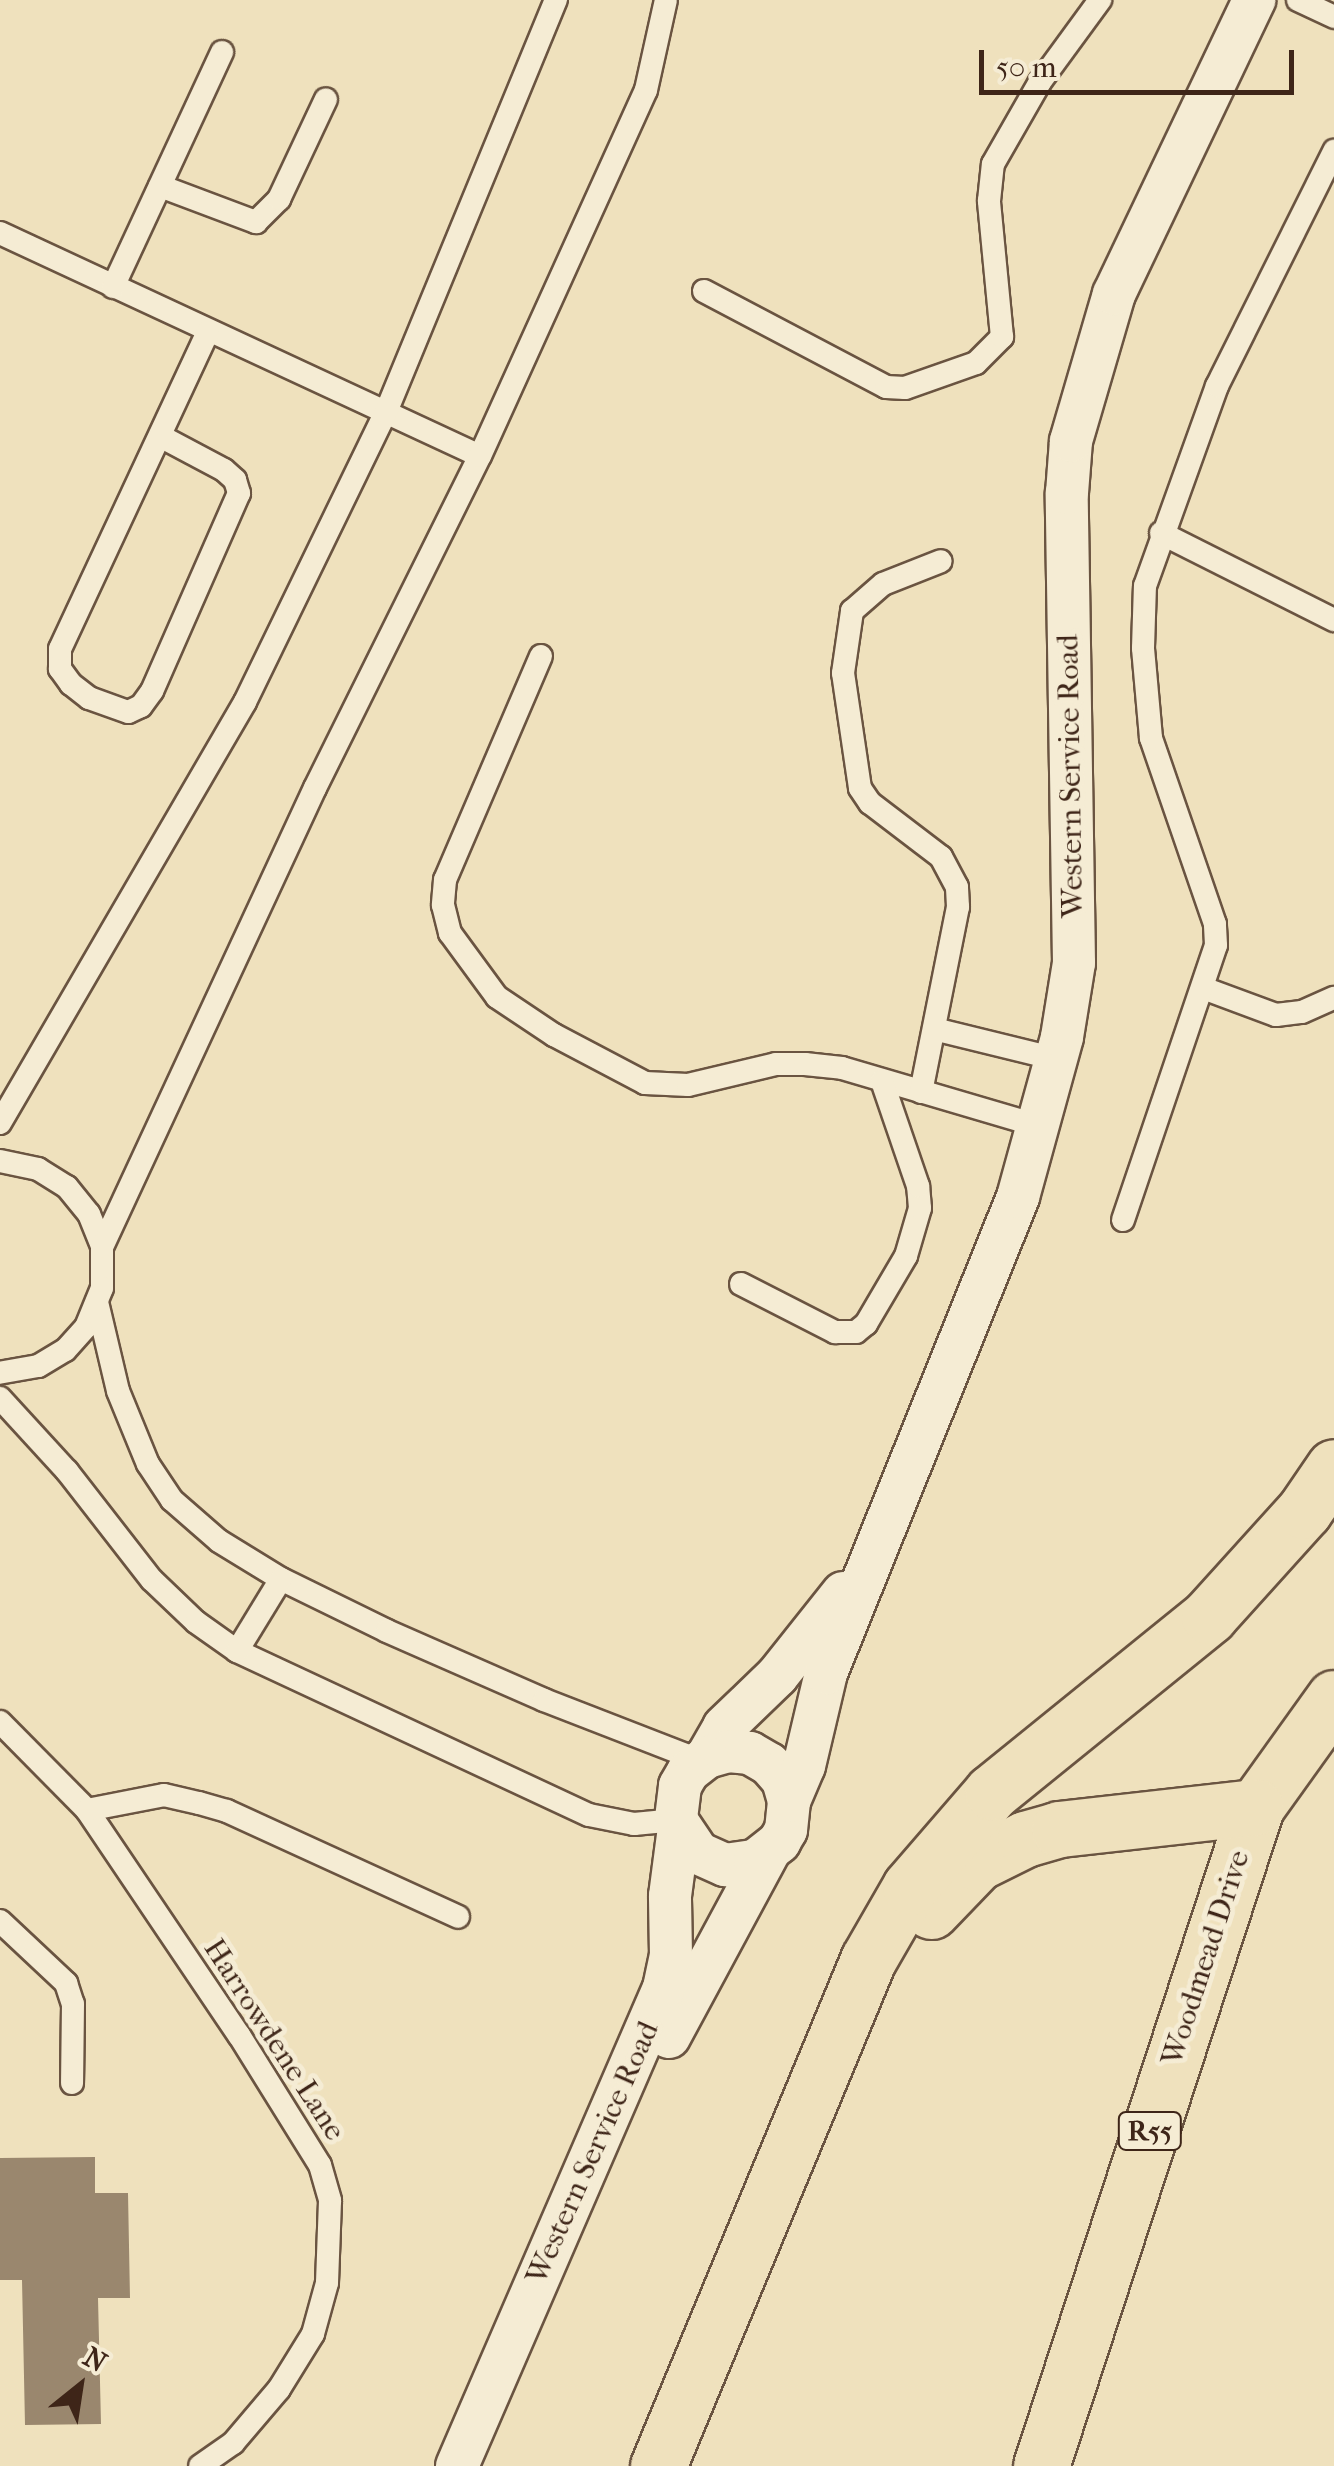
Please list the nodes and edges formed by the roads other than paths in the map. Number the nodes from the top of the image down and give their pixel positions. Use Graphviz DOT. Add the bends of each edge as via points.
graph roads {
  1 [pos="556,0"];
  2 [pos="666,0"];
  3 [pos="1100,0"];
  4 [pos="1254,0"];
  5 [pos="1298,0"];
  6 [pos="1334,17"];
  7 [pos="222,52"];
  8 [pos="326,99"];
  9 [pos="1334,151"];
  10 [pos="160,186"];
  11 [pos="0,232"];
  12 [pos="113,287"];
  13 [pos="704,290"];
  14 [pos="208,332"];
  15 [pos="386,412"];
  16 [pos="160,436"];
  17 [pos="480,456"];
  18 [pos="1161,534"];
  19 [pos="941,561"];
  20 [pos="1334,620"];
  21 [pos="541,656"];
  22 [pos="1203,988"];
  23 [pos="1334,998"];
  24 [pos="934,1030"];
  25 [pos="1056,1059"];
  26 [pos="882,1081"];
  27 [pos="921,1092"];
  28 [pos="0,1123"];
  29 [pos="1039,1126"];
  30 [pos="0,1162"];
  31 [pos="1123,1220"];
  32 [pos="102,1247"];
  33 [pos="741,1284"];
  34 [pos="97,1302"];
  35 [pos="0,1373"];
  36 [pos="0,1398"];
  37 [pos="1334,1467"];
  38 [pos="872,1554"];
  39 [pos="281,1579"];
  40 [pos="237,1651"];
  41 [pos="1334,1698"];
  42 [pos="0,1722"];
  43 [pos="704,1759"];
  44 [pos="790,1801"];
  45 [pos="1256,1806"];
  46 [pos="87,1810"];
  47 [pos="678,1824"];
  48 [pos="768,1852"];
  49 [pos="458,1917"];
  50 [pos="0,1921"];
  51 [pos="826,2067"];
  52 [pos="72,2083"];
  53 [pos="1042,2461"];
  54 [pos="200,2466"];
  55 [pos="457,2466"];
  56 [pos="481,2466"];
  57 [pos="658,2466"];
  1 -- 15 [label="lane"];
  2 -- 17 [label="lane" via="646,90"];
  3 -- 13 [label="lane" via="1040,82 993,164 989,201 1002,337 976,362 905,388 886,387"];
  4 -- 25 [label="street, Western Service Road" via="1114,294 1071,441 1074,963"];
  5 -- 6 [label="lane"];
  7 -- 10 [label="lane"];
  8 -- 10 [label="lane" via="279,200 256,222"];
  9 -- 18 [label="lane" via="1217,386"];
  10 -- 12 [label="lane"];
  11 -- 12 [label="lane"];
  12 -- 14 [label="lane"];
  14 -- 15 [label="lane"];
  14 -- 16 [label="lane"];
  15 -- 17 [label="lane"];
  15 -- 28 [label="lane" via="245,702"];
  16 -- 16 [label="lane" via="58,657 60,669 88,698 128,712 152,692 239,492 224,470"];
  17 -- 32 [label="lane" via="315,788"];
  18 -- 20 [label="lane"];
  18 -- 22 [label="lane" via="1144,586 1146,712 1215,924"];
  19 -- 24 [label="lane" via="882,584 852,611 843,673 860,788 941,857 957,887"];
  21 -- 26 [label="lane" via="445,880 450,933 498,997 554,1036 645,1084 688,1085 776,1064 842,1068"];
  22 -- 23 [label="lane" via="1276,1015"];
  22 -- 31 [label="lane"];
  24 -- 25 [label="lane"];
  24 -- 27 [label="lane"];
  25 -- 29 [label="street, Western Service Road"];
  26 -- 27 [label="lane"];
  26 -- 33 [label="lane" via="920,1208 906,1256 866,1324 856,1332 835,1332"];
  27 -- 29 [label="lane"];
  29 -- 38 [label="street, Western Service Road" via="971,1320"];
  30 -- 32 [label="lane" via="38,1169 68,1187 90,1214"];
  32 -- 34 [label="lane"];
  34 -- 35 [label="lane" via="65,1350 38,1366"];
  34 -- 39 [label="lane" via="118,1391 148,1464 172,1500 218,1541"];
  36 -- 40 [label="lane" via="152,1580"];
  37 -- 51 [label="main road" via="1209,1616 992,1792 910,1888 868,1960"];
  38 -- 43 [label="street, Western Service Road" via="797,1654 724,1727"];
  38 -- 44 [label="street, Western Service Road" via="826,1673"];
  39 -- 40 [label="lane"];
  39 -- 43 [label="lane" via="526,1692"];
  40 -- 47 [label="lane" via="589,1815"];
  41 -- 45 [label="main road, Woodmead Drive / R55"];
  42 -- 46 [label="lane, Harrowdene Lane"];
  43 -- 44 [label="street" via="728,1751 760,1758 776,1771"];
  43 -- 47 [label="street" via="680,1786"];
  44 -- 48 [label="street" via="786,1830"];
  45 -- 51 [label="main road" via="1060,1829 978,1863 924,1920"];
  45 -- 53 [label="main road, Woodmead Drive / R55"];
  46 -- 49 [label="lane" via="164,1795 227,1811"];
  46 -- 54 [label="lane, Harrowdene Lane" via="320,2164 330,2201 327,2283 313,2334 280,2389 233,2443"];
  47 -- 48 [label="street" via="686,1842 710,1861 740,1864"];
  47 -- 55 [label="street, Western Service Road" via="664,1988"];
  48 -- 56 [label="street, Western Service Road" via="630,2120"];
  50 -- 52 [label="lane" via="66,1983 73,2004"];
  51 -- 57 [label="main road"];
}
